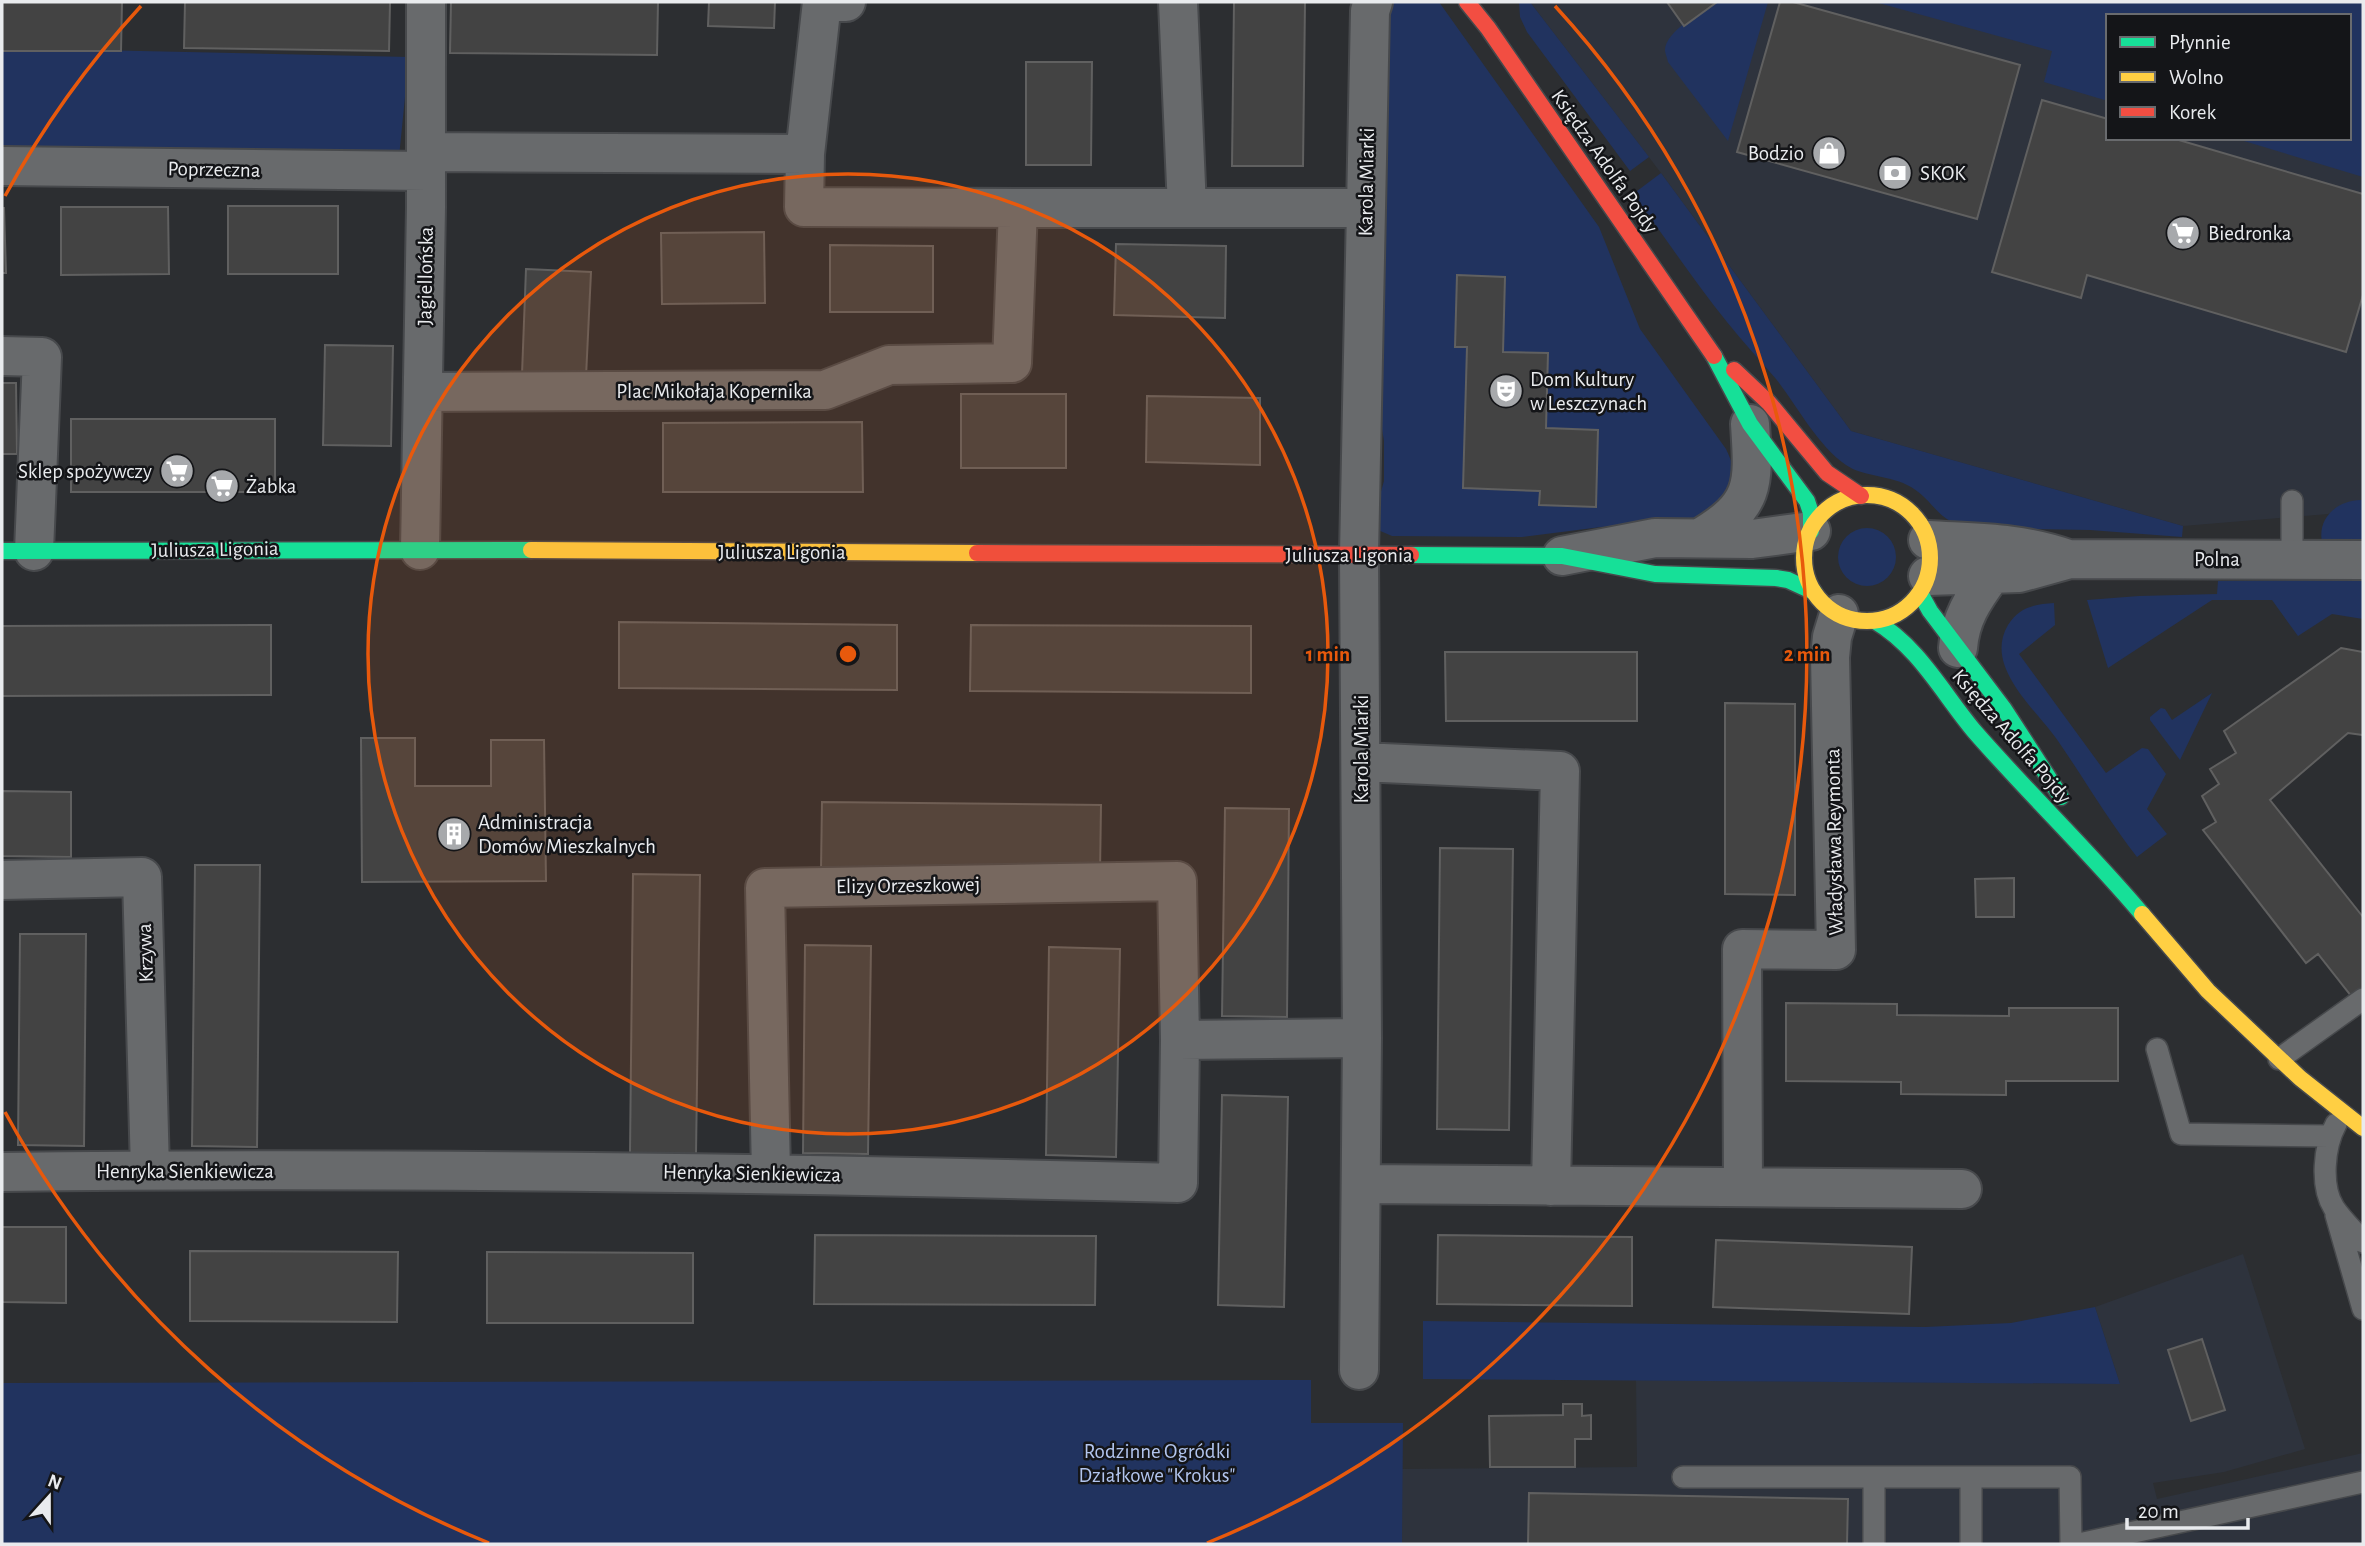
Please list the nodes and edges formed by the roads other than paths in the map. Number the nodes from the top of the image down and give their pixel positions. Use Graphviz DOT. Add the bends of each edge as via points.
graph roads {
  1 [pos="426,2"];
  2 [pos="846,2"];
  3 [pos="1178,2"];
  4 [pos="1373,2"];
  5 [pos="1467,2"];
  6 [pos="1496,2"];
  7 [pos="1488,28"];
  8 [pos="805,154"];
  9 [pos="426,161"];
  10 [pos="2,166"];
  11 [pos="1018,208"];
  12 [pos="1187,208"];
  13 [pos="1366,208"];
  14 [pos="1708,344"];
  15 [pos="2,356"];
  16 [pos="423,392"];
  17 [pos="1750,424"];
  18 [pos="1861,496"];
  19 [pos="2292,501"];
  20 [pos="1811,531"];
  21 [pos="1700,538"];
  22 [pos="420,550"];
  23 [pos="18,551"];
  24 [pos="1359,555"];
  25 [pos="1562,556"];
  26 [pos="2070,559"];
  27 [pos="2292,560"];
  28 [pos="2363,560"];
  29 [pos="1925,570"];
  30 [pos="1991,575"];
  31 [pos="1843,609"];
  32 [pos="1958,648"];
  33 [pos="1361,762"];
  34 [pos="2,880"];
  35 [pos="2115,882"];
  36 [pos="2363,999"];
  37 [pos="1362,1038"];
  38 [pos="1180,1040"];
  39 [pos="2157,1049"];
  40 [pos="2279,1059"];
  41 [pos="2343,1112"];
  42 [pos="2363,1128"];
  43 [pos="2329,1136"];
  44 [pos="150,1170"];
  45 [pos="2,1172"];
  46 [pos="771,1173"];
  47 [pos="1361,1184"];
  48 [pos="1551,1186"];
  49 [pos="1743,1188"];
  50 [pos="1962,1189"];
  51 [pos="2333,1207"];
  52 [pos="2363,1242"];
  53 [pos="2363,1310"];
  54 [pos="1359,1370"];
  55 [pos="1683,1477"];
  56 [pos="1874,1477"];
  57 [pos="1971,1477"];
  58 [pos="2363,1482"];
  59 [pos="1874,1544"];
  60 [pos="1971,1544"];
  61 [pos="2071,1544"];
  62 [pos="2079,1544"];
  1 -- 9 [label="street, Jagiellońska"];
  2 -- 8 [label="street" via="822,2"];
  3 -- 12 [label="street"];
  4 -- 13 [label="street, Karola Miarki"];
  5 -- 7 [label="street, Księdza Adolfa Pojdy"];
  6 -- 7 [label="lane"];
  7 -- 14 [label="street, Księdza Adolfa Pojdy"];
  8 -- 9 [label="street, Poprzeczna"];
  8 -- 11 [label="street" via="804,207"];
  9 -- 10 [label="street, Poprzeczna"];
  9 -- 16 [label="street, Jagiellońska"];
  11 -- 12 [label="street"];
  11 -- 16 [label="street, Plac Mikołaja Kopernika" via="1012,363 889,365 825,390"];
  12 -- 13 [label="street"];
  13 -- 24 [label="street, Karola Miarki"];
  14 -- 17 [label="street, Księdza Adolfa Pojdy"];
  14 -- 18 [label="street, Księdza Adolfa Pojdy" via="1769,403 1827,473"];
  15 -- 23 [label="street" via="42,357"];
  16 -- 22 [label="street, Jagiellońska"];
  17 -- 20 [label="street, Księdza Adolfa Pojdy" via="1807,501"];
  17 -- 21 [label="street" via="1752,465 1746,496 1731,519"];
  18 -- 20 [label="street" via="1830,507"];
  18 -- 29 [label="street" via="1892,500 1908,510 1920,524"];
  19 -- 27 [label="lane"];
  20 -- 21 [label="street, Juliusza Ligonia" via="1752,539"];
  20 -- 31 [label="street" via="1805,561 1808,577"];
  21 -- 25 [label="street, Juliusza Ligonia" via="1655,538"];
  22 -- 23 [label="street, Juliusza Ligonia"];
  22 -- 24 [label="street, Juliusza Ligonia"];
  24 -- 25 [label="street, Juliusza Ligonia"];
  24 -- 33 [label="street, Karola Miarki"];
  25 -- 31 [label="street, Juliusza Ligonia" via="1655,574 1788,580"];
  26 -- 27 [label="street, Polna"];
  26 -- 29 [label="street, Polna" via="2003,543"];
  26 -- 30 [label="street, Polna" via="2019,573"];
  27 -- 28 [label="street, Polna"];
  29 -- 30 [label="street, Polna"];
  29 -- 31 [label="street" via="1908,606 1893,615"];
  29 -- 32 [label="street, Księdza Adolfa Pojdy"];
  30 -- 32 [label="street" via="1965,614"];
  31 -- 35 [label="street, Księdza Adolfa Pojdy" via="1892,631 1908,646 1975,731"];
  31 -- 49 [label="street, Władysława Reymonta" via="1830,657 1836,950 1742,949"];
  32 -- 35 [label="street, Księdza Adolfa Pojdy" via="2004,709"];
  33 -- 37 [label="street, Karola Miarki"];
  33 -- 48 [label="street" via="1560,771"];
  34 -- 44 [label="street, Krzywa" via="142,877"];
  35 -- 40 [label="street, Księdza Adolfa Pojdy" via="2208,991"];
  36 -- 40 [label="lane"];
  37 -- 38 [label="street"];
  37 -- 47 [label="street, Karola Miarki"];
  38 -- 46 [label="street, Henryka Sienkiewicza" via="1178,1182"];
  38 -- 46 [label="street, Elizy Orzeszkowej" via="1177,881 765,888"];
  39 -- 43 [label="lane" via="2181,1134"];
  40 -- 41 [label="street, Księdza Adolfa Pojdy"];
  41 -- 42 [label="street, Księdza Adolfa Pojdy"];
  41 -- 43 [label="lane"];
  43 -- 51 [label="lane" via="2324,1170"];
  44 -- 45 [label="street, Henryka Sienkiewicza"];
  44 -- 46 [label="street, Henryka Sienkiewicza"];
  47 -- 48 [label="street"];
  47 -- 54 [label="street, Karola Miarki"];
  48 -- 49 [label="street"];
  49 -- 50 [label="street"];
  51 -- 52 [label="lane"];
  51 -- 53 [label="lane"];
  55 -- 56 [label="lane"];
  56 -- 57 [label="lane"];
  56 -- 59 [label="lane"];
  57 -- 60 [label="lane"];
  57 -- 61 [label="lane" via="2070,1477"];
  58 -- 62 [label="lane"];
}
